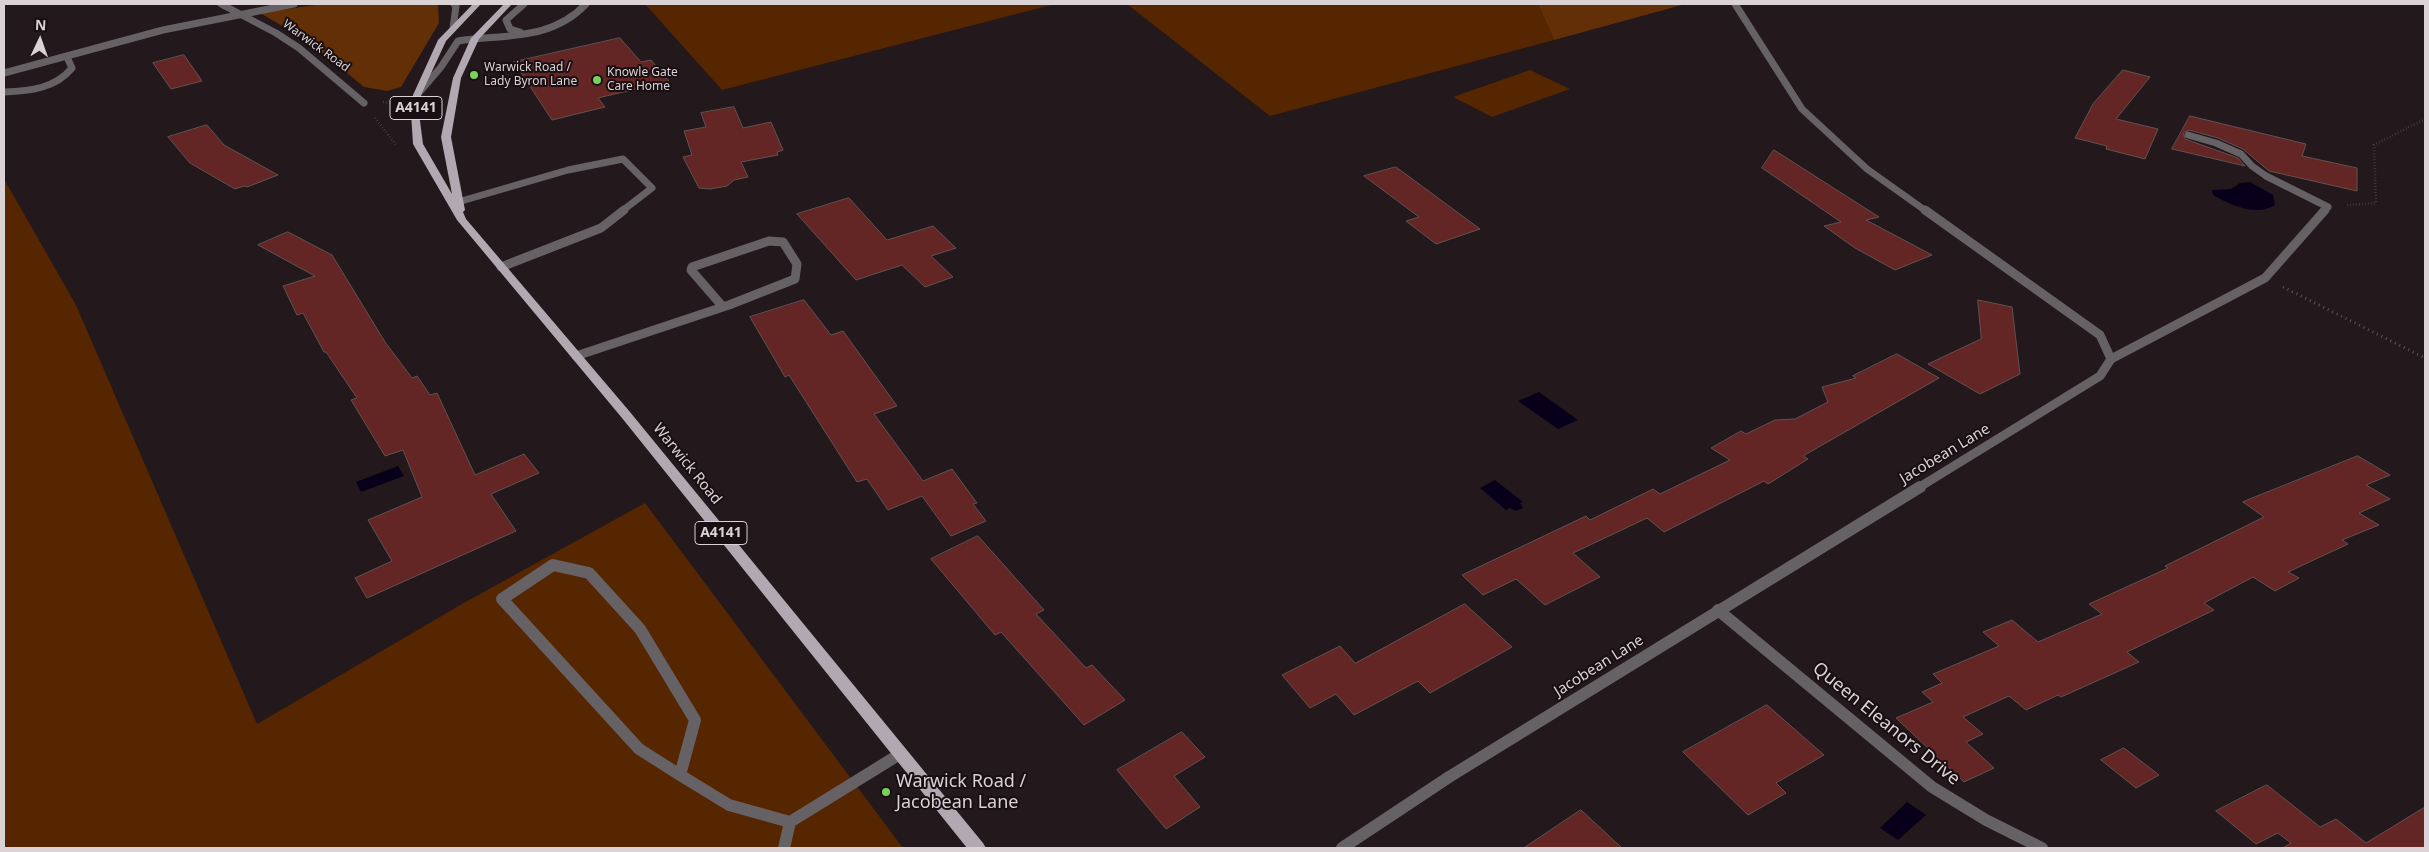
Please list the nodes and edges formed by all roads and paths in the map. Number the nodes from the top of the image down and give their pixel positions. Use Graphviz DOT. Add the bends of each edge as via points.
graph roads {
  1 [pos="221,4"];
  2 [pos="294,4"];
  3 [pos="454,4"];
  4 [pos="477,4"];
  5 [pos="508,4"];
  6 [pos="524,4"];
  7 [pos="586,4"];
  8 [pos="1735,4"];
  9 [pos="235,14"];
  10 [pos="452,29"];
  11 [pos="525,33"];
  12 [pos="475,38"];
  13 [pos="458,40"];
  14 [pos="67,57"];
  15 [pos="4,73"];
  16 [pos="4,92"];
  17 [pos="417,95"];
  18 [pos="363,102"];
  19 [pos="416,105"];
  20 [pos="2425,119"];
  21 [pos="2188,135"];
  22 [pos="458,202"];
  23 [pos="2328,207"];
  24 [pos="462,220"];
  25 [pos="501,266"];
  26 [pos="2265,278"];
  27 [pos="722,307"];
  28 [pos="576,356"];
  29 [pos="2425,358"];
  30 [pos="2111,359"];
  31 [pos="1718,610"];
  32 [pos="900,754"];
  33 [pos="680,775"];
  34 [pos="790,822"];
  35 [pos="784,848"];
  36 [pos="977,848"];
  37 [pos="1342,848"];
  38 [pos="2042,848"];
  1 -- 9 [label="street, Warwick Road"];
  2 -- 9 [label="street"];
  3 -- 10 [label="street"];
  4 -- 10 [label="main road, A4141"];
  5 -- 12 [label="main road, A4141"];
  6 -- 11 [label="street" via="506,20 510,29"];
  7 -- 11 [label="street" via="574,18 561,26"];
  8 -- 30 [label="street" via="1802,110 1867,169 2100,335"];
  9 -- 14 [label="street"];
  9 -- 18 [label="street, Warwick Road" via="277,34"];
  10 -- 13 [label="street"];
  10 -- 17 [label="main road, A4141" via="442,40"];
  11 -- 12 [label="street"];
  12 -- 13 [label="street"];
  12 -- 22 [label="main road, A4141" via="457,78 446,137"];
  13 -- 17 [label="street" via="441,67"];
  14 -- 15 [label="street"];
  14 -- 16 [label="street" via="72,68 64,78 35,88"];
  17 -- 19 [label="main road, A4141"];
  18 -- 19 [label="path"];
  19 -- 24 [label="main road, A4141" via="418,144"];
  20 -- 23 [label="path" via="2374,146 2376,203"];
  21 -- 23 [label="street" via="2241,154 2266,176"];
  22 -- 24 [label="main road, A4141"];
  22 -- 25 [label="street" via="568,170 623,159 652,188 601,228"];
  23 -- 26 [label="street"];
  24 -- 25 [label="main road, Warwick Road / A4141"];
  25 -- 28 [label="main road, Warwick Road / A4141"];
  26 -- 29 [label="path"];
  26 -- 30 [label="street"];
  27 -- 27 [label="street" via="795,279 798,271 794,256 783,242 769,241 692,267 691,270"];
  27 -- 28 [label="street"];
  28 -- 32 [label="main road, Warwick Road / A4141"];
  30 -- 31 [label="street, Jacobean Lane" via="2100,376"];
  31 -- 37 [label="street, Jacobean Lane" via="1449,777"];
  31 -- 38 [label="street, Queen Eleanors Drive" via="1932,787 1986,820"];
  32 -- 34 [label="street"];
  32 -- 36 [label="main road, Warwick Road / A4141"];
  33 -- 33 [label="street" via="639,749 502,599 553,566 589,573 640,628 695,720"];
  33 -- 34 [label="street" via="729,805"];
  34 -- 35 [label="street"];
}
